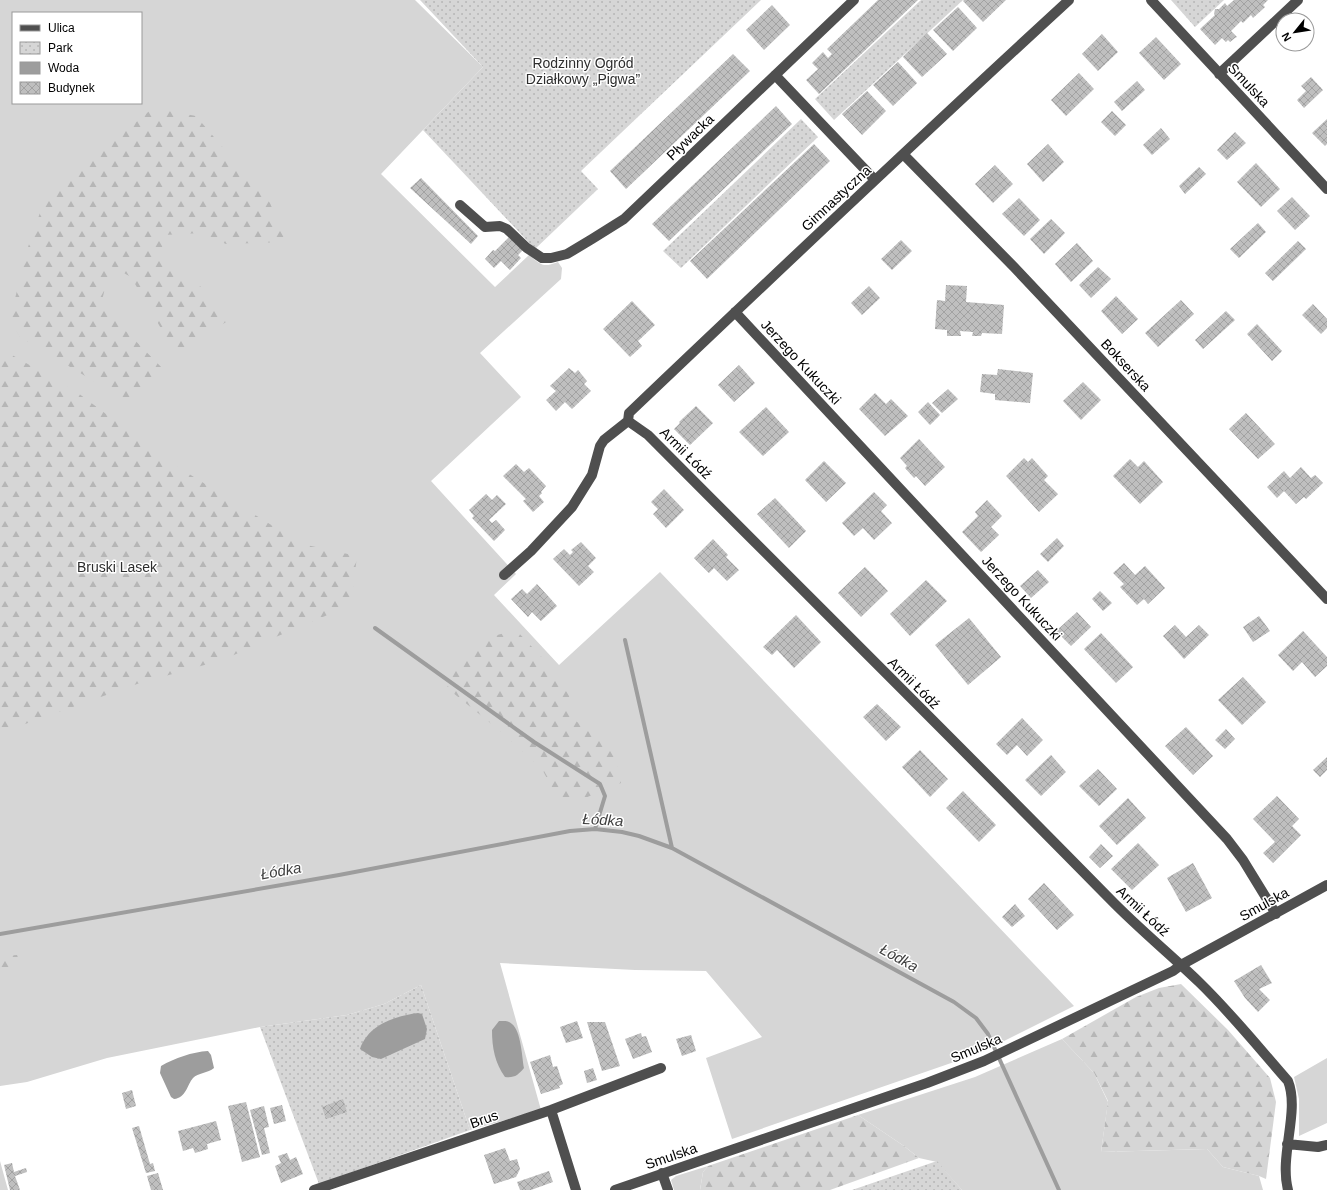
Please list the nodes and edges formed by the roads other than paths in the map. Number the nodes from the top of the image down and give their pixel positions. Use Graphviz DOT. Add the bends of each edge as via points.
graph roads {
  1 [pos="854,0"];
  2 [pos="1069,0"];
  3 [pos="1151,0"];
  4 [pos="1298,0"];
  5 [pos="1219,74"];
  6 [pos="775,76"];
  7 [pos="903,154"];
  8 [pos="875,180"];
  9 [pos="1327,189"];
  10 [pos="460,205"];
  11 [pos="735,312"];
  12 [pos="628,420"];
  13 [pos="504,575"];
  14 [pos="1327,599"];
  15 [pos="1327,885"];
  16 [pos="1276,914"];
  17 [pos="1180,966"];
  18 [pos="661,1068"];
  19 [pos="551,1110"];
  20 [pos="1287,1144"];
  21 [pos="1327,1145"];
  22 [pos="662,1173"];
  23 [pos="1287,1187"];
  24 [pos="314,1190"];
  25 [pos="576,1190"];
  26 [pos="615,1190"];
  27 [pos="668,1190"];
  1 -- 6 [label="street, Pływacka"];
  2 -- 7 [label="street, Gimnastyczna"];
  3 -- 5 [label="street, Smulska"];
  4 -- 5 [label="street"];
  5 -- 9 [label="street, Smulska"];
  6 -- 8 [label="street"];
  6 -- 10 [label="street, Pływacka" via="624,219 567,254 542,258 507,229 500,226 485,227"];
  7 -- 8 [label="street, Gimnastyczna"];
  7 -- 14 [label="street, Bokserska" via="1014,267"];
  8 -- 11 [label="street, Gimnastyczna"];
  11 -- 12 [label="street, Gimnastyczna" via="629,413"];
  11 -- 16 [label="street, Jerzego Kukuczki" via="1227,838"];
  12 -- 13 [label="street, Gimnastyczna" via="600,446 592,475 572,507 531,551"];
  12 -- 17 [label="street, Armii Łódź" via="648,435 1112,901"];
  15 -- 16 [label="street, Smulska"];
  16 -- 17 [label="street, Smulska"];
  17 -- 20 [label="street, Armii Łódź" via="1221,1004 1288,1081 1292,1091 1292,1106"];
  17 -- 22 [label="street, Smulska" via="984,1061 927,1083"];
  18 -- 19 [label="street, Brus"];
  19 -- 24 [label="street, Brus"];
  19 -- 25 [label="street"];
  20 -- 21 [label="street" via="1318,1147"];
  20 -- 23 [label="street, Armii Łódź"];
  22 -- 26 [label="street, Smulska"];
  22 -- 27 [label="street"];
}
